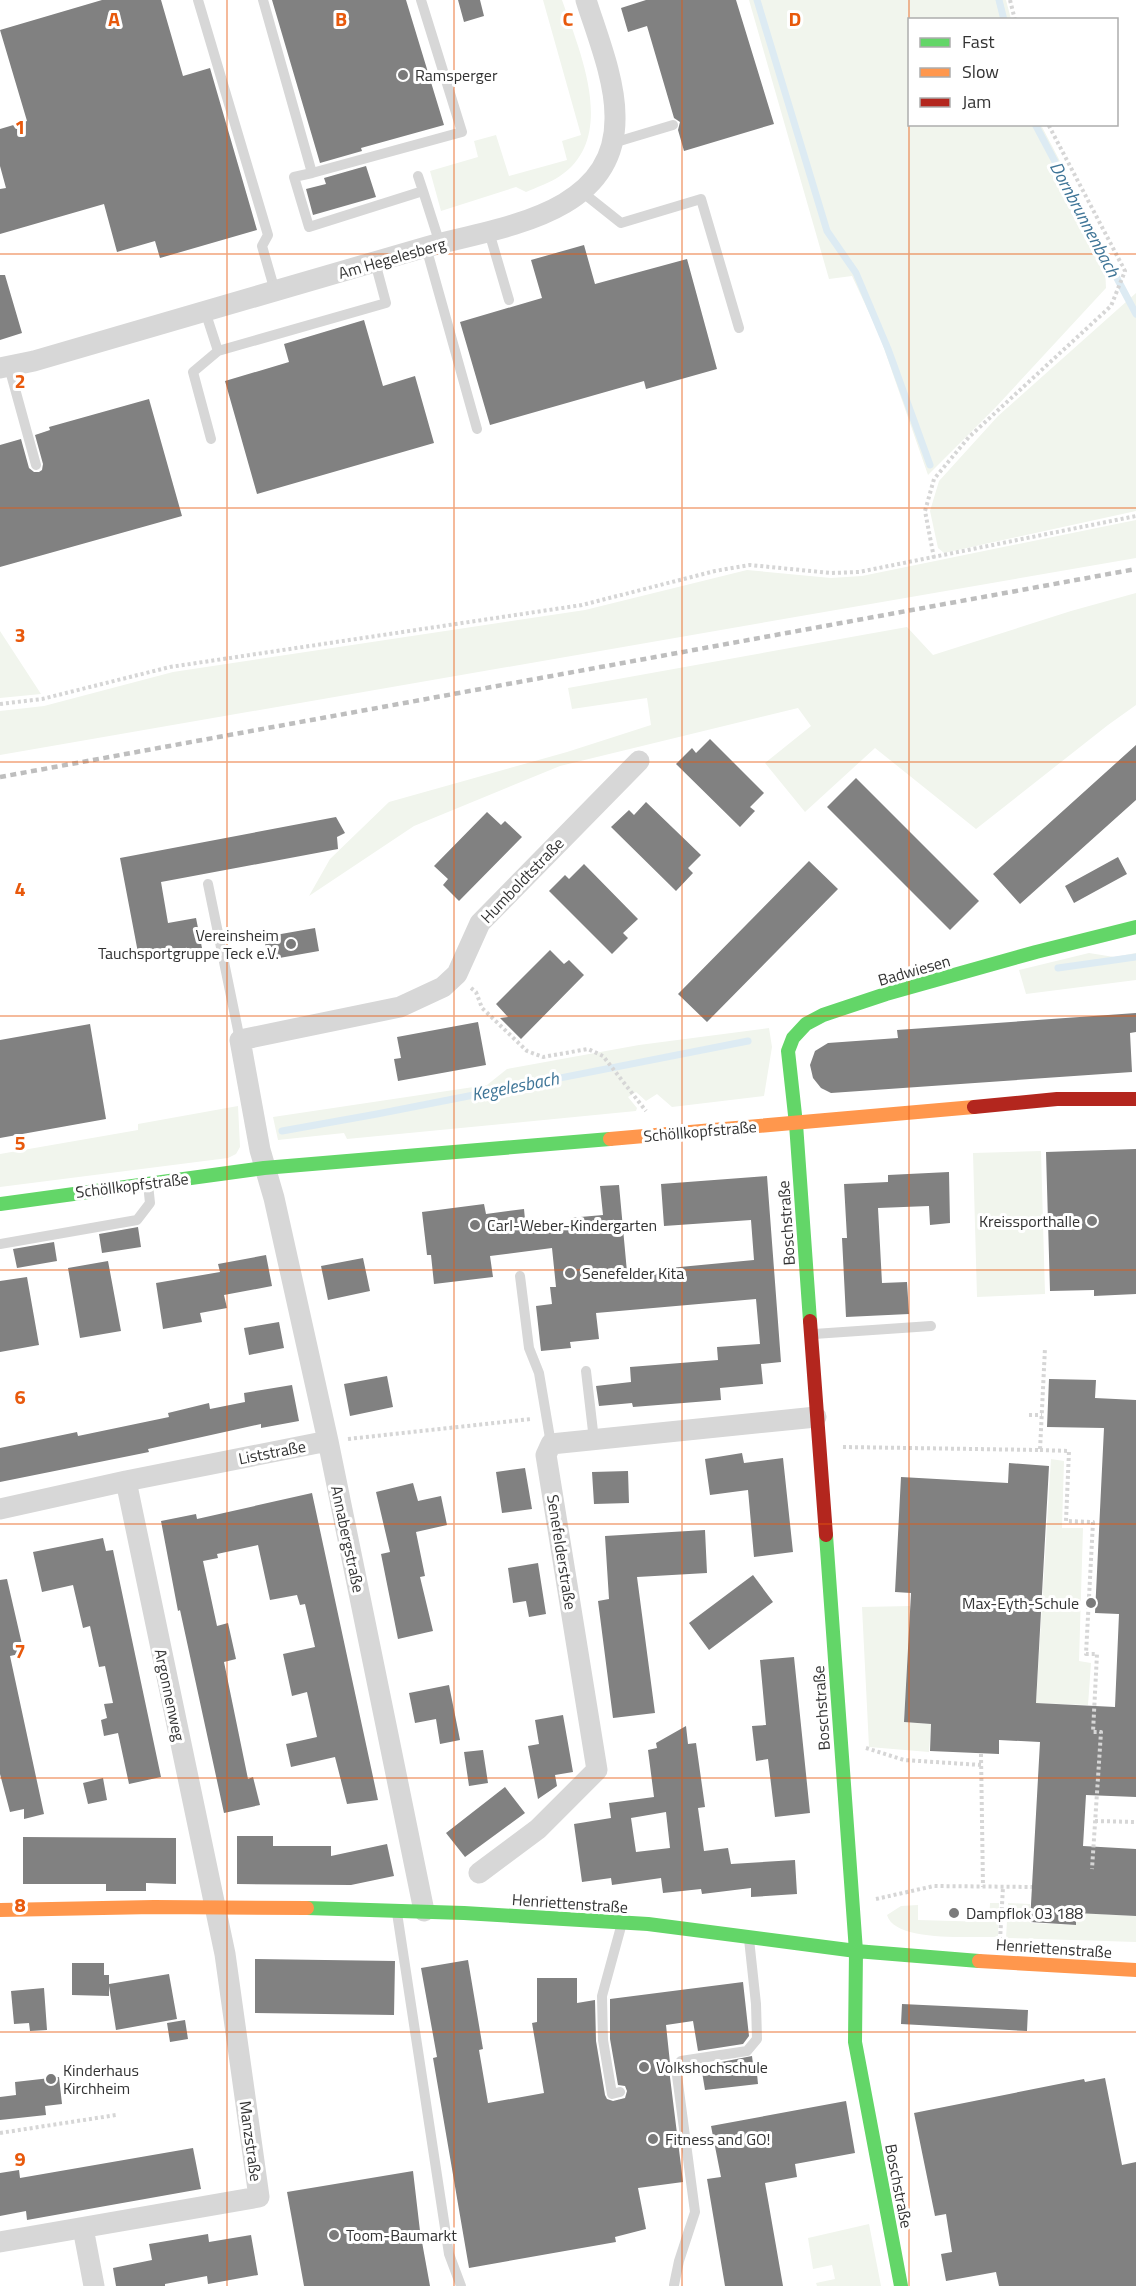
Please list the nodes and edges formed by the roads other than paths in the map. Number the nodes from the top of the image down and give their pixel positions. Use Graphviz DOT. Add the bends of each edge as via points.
graph roads {
  1 [pos="198,0"];
  2 [pos="263,0"];
  3 [pos="421,0"];
  4 [pos="590,1"];
  5 [pos="673,125"];
  6 [pos="613,143"];
  7 [pos="312,173"];
  8 [pos="418,176"];
  9 [pos="423,191"];
  10 [pos="582,192"];
  11 [pos="489,232"];
  12 [pos="433,245"];
  13 [pos="375,262"];
  14 [pos="275,291"];
  15 [pos="509,300"];
  16 [pos="205,311"];
  17 [pos="739,327"];
  18 [pos="218,351"];
  19 [pos="4,368"];
  20 [pos="477,429"];
  21 [pos="211,439"];
  22 [pos="36,465"];
  23 [pos="639,761"];
  24 [pos="208,884"];
  25 [pos="1136,927"];
  26 [pos="240,1040"];
  27 [pos="1136,1099"];
  28 [pos="796,1124"];
  29 [pos="264,1168"];
  30 [pos="148,1183"];
  31 [pos="0,1204"];
  32 [pos="0,1244"];
  33 [pos="520,1276"];
  34 [pos="931,1326"];
  35 [pos="810,1334"];
  36 [pos="585,1371"];
  37 [pos="816,1417"];
  38 [pos="594,1440"];
  39 [pos="328,1441"];
  40 [pos="551,1444"];
  41 [pos="126,1481"];
  42 [pos="0,1509"];
  43 [pos="479,1873"];
  44 [pos="1,1904"];
  45 [pos="215,1908"];
  46 [pos="396,1910"];
  47 [pos="424,1911"];
  48 [pos="622,1922"];
  49 [pos="749,1936"];
  50 [pos="856,1951"];
  51 [pos="1136,1970"];
  52 [pos="620,2092"];
  53 [pos="83,2228"];
  54 [pos="0,2242"];
  55 [pos="674,2285"];
  56 [pos="94,2286"];
  57 [pos="461,2286"];
  58 [pos="901,2286"];
  1 -- 14 [label="lane" via="268,235 262,246"];
  2 -- 7 [label="lane"];
  3 -- 7 [label="lane" via="462,132"];
  4 -- 6 [label="street, Am Hegelesberg" via="611,87"];
  5 -- 6 [label="lane"];
  6 -- 10 [label="street, Am Hegelesberg" via="603,170"];
  7 -- 9 [label="lane" via="294,177 309,227"];
  8 -- 9 [label="lane"];
  9 -- 12 [label="lane"];
  10 -- 11 [label="street, Am Hegelesberg" via="551,210"];
  10 -- 17 [label="lane" via="621,224 701,199"];
  11 -- 12 [label="street, Am Hegelesberg"];
  11 -- 15 [label="lane"];
  12 -- 13 [label="street, Am Hegelesberg"];
  12 -- 20 [label="lane"];
  13 -- 14 [label="street, Am Hegelesberg"];
  13 -- 18 [label="lane" via="386,303"];
  14 -- 16 [label="street, Am Hegelesberg"];
  16 -- 18 [label="lane"];
  16 -- 19 [label="street, Am Hegelesberg"];
  18 -- 21 [label="lane" via="193,372"];
  19 -- 22 [label="lane"];
  23 -- 26 [label="street, Humboldtstraße" via="480,923 457,974 443,987 400,1007"];
  24 -- 26 [label="lane"];
  25 -- 28 [label="street, Badwiesen" via="886,994 806,1024 793,1038 788,1051"];
  26 -- 29 [label="street"];
  27 -- 28 [label="street, Schöllkopfstraße" via="1057,1099"];
  28 -- 29 [label="street, Schöllkopfstraße"];
  28 -- 35 [label="street, Boschstraße"];
  29 -- 30 [label="street, Schöllkopfstraße"];
  29 -- 39 [label="street, Annabergstraße"];
  30 -- 31 [label="street, Schöllkopfstraße"];
  30 -- 32 [label="lane" via="150,1203 137,1220"];
  33 -- 40 [label="lane" via="529,1348 539,1373"];
  34 -- 35 [label="lane"];
  35 -- 37 [label="street, Boschstraße"];
  36 -- 38 [label="lane"];
  37 -- 38 [label="street"];
  37 -- 50 [label="street, Boschstraße"];
  38 -- 40 [label="street"];
  39 -- 41 [label="street, Liststraße"];
  39 -- 47 [label="street, Annabergstraße"];
  40 -- 43 [label="street, Senefelderstraße" via="546,1455 597,1770 538,1829"];
  41 -- 42 [label="street, Liststraße"];
  41 -- 45 [label="street, Argonnenweg"];
  44 -- 45 [label="street, Henriettenstraße"];
  45 -- 46 [label="street, Henriettenstraße"];
  45 -- 53 [label="street, Manzstraße" via="259,2197"];
  46 -- 47 [label="street, Henriettenstraße"];
  46 -- 57 [label="lane" via="449,2254"];
  47 -- 48 [label="street, Henriettenstraße"];
  48 -- 49 [label="street, Henriettenstraße"];
  48 -- 52 [label="lane" via="602,1996 603,2040 612,2094"];
  49 -- 50 [label="street, Henriettenstraße"];
  49 -- 55 [label="lane" via="757,2039 747,2051 681,2061 676,2068 695,2212"];
  50 -- 51 [label="street, Henriettenstraße"];
  50 -- 58 [label="street, Boschstraße" via="855,2042"];
  53 -- 54 [label="street, Manzstraße"];
  53 -- 56 [label="street"];
}
